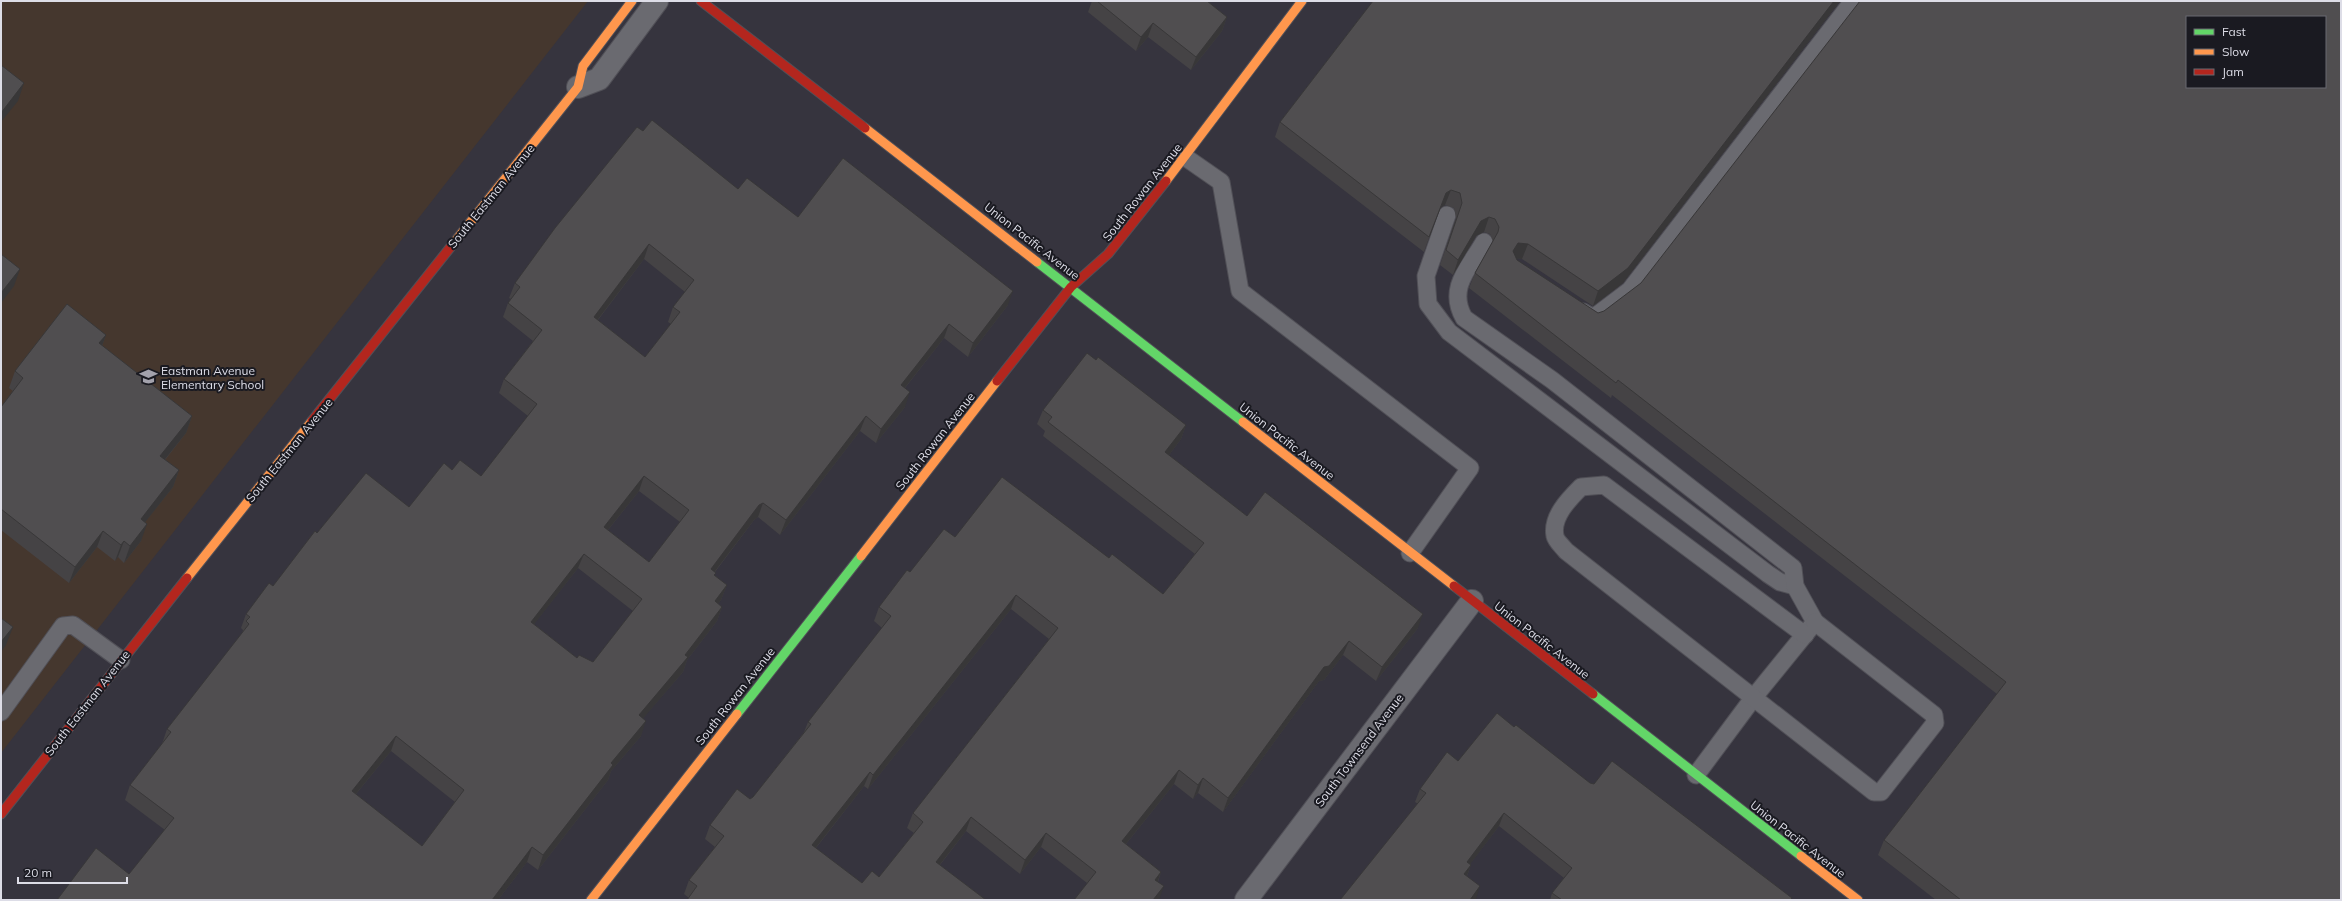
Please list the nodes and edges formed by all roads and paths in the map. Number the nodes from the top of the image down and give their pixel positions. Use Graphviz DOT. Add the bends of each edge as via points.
graph roads {
  1 [pos="632,1"];
  2 [pos="657,1"];
  3 [pos="701,1"];
  4 [pos="1302,1"];
  5 [pos="1853,1"];
  6 [pos="578,87"];
  7 [pos="1186,157"];
  8 [pos="1447,215"];
  9 [pos="1484,242"];
  10 [pos="1071,287"];
  11 [pos="1568,302"];
  12 [pos="1410,553"];
  13 [pos="1795,586"];
  14 [pos="1472,601"];
  15 [pos="1815,622"];
  16 [pos="1805,635"];
  17 [pos="121,660"];
  18 [pos="1754,697"];
  19 [pos="1,712"];
  20 [pos="1696,775"];
  21 [pos="1,814"];
  22 [pos="591,900"];
  23 [pos="1246,900"];
  24 [pos="1858,900"];
  1 -- 6 [label="street, South Eastman Avenue" via="583,66"];
  2 -- 6 [label="street" via="599,79"];
  3 -- 10 [label="street, Union Pacific Avenue"];
  4 -- 7 [label="street, South Rowan Avenue"];
  5 -- 11 [label="lane" via="1630,290 1593,318"];
  6 -- 17 [label="street, South Eastman Avenue"];
  7 -- 10 [label="street, South Rowan Avenue" via="1108,254"];
  7 -- 12 [label="lane" via="1222,182 1240,291 1470,468"];
  8 -- 13 [label="lane" via="1426,276 1428,304 1449,332 1768,574 1780,582"];
  9 -- 13 [label="lane" via="1457,288 1457,306 1464,318 1552,380 1793,568"];
  10 -- 12 [label="street, Union Pacific Avenue"];
  10 -- 22 [label="street, South Rowan Avenue"];
  12 -- 14 [label="street, Union Pacific Avenue"];
  13 -- 15 [label="lane"];
  14 -- 20 [label="street, Union Pacific Avenue"];
  14 -- 23 [label="street, South Townsend Avenue"];
  15 -- 16 [label="lane"];
  15 -- 18 [label="lane" via="1934,715 1936,723 1881,792 1874,792"];
  16 -- 18 [label="lane"];
  16 -- 18 [label="lane" via="1604,485 1580,487 1567,501 1555,522 1555,537 1566,551"];
  17 -- 19 [label="lane" via="73,625 63,626"];
  17 -- 21 [label="street, South Eastman Avenue"];
  18 -- 20 [label="lane"];
  20 -- 24 [label="street, Union Pacific Avenue"];
}
